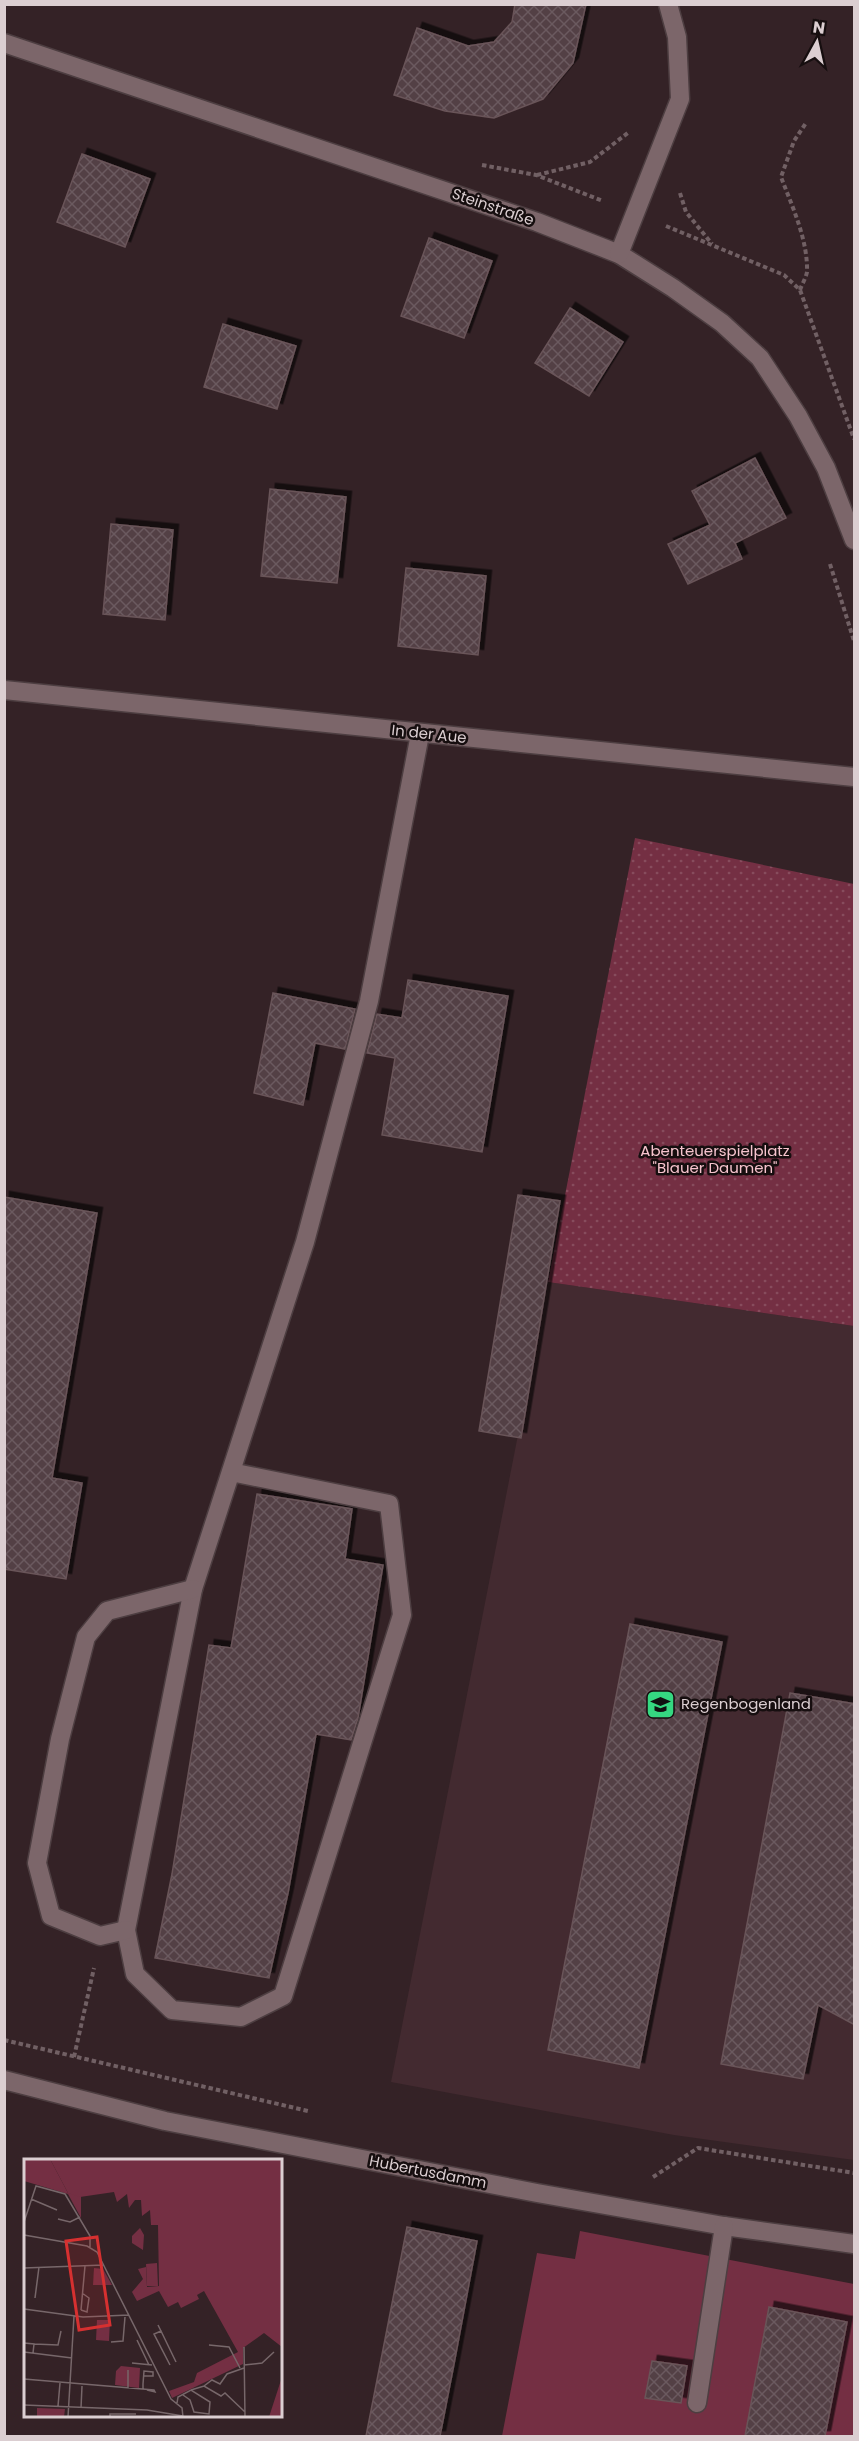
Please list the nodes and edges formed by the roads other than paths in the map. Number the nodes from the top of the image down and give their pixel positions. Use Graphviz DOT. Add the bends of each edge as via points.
graph roads {
  1 [pos="668,4"];
  2 [pos="4,43"];
  3 [pos="619,254"];
  4 [pos="855,540"];
  5 [pos="4,690"];
  6 [pos="420,734"];
  7 [pos="855,777"];
  8 [pos="231,1472"];
  9 [pos="193,1589"];
  10 [pos="126,1930"];
  11 [pos="4,2080"];
  12 [pos="724,2226"];
  13 [pos="855,2244"];
  14 [pos="696,2403"];
  1 -- 3 [label="street" via="677,37 680,99"];
  2 -- 3 [label="street, Steinstraße" via="537,222"];
  3 -- 4 [label="street, Steinstraße" via="722,323 759,358 798,416 826,468"];
  5 -- 6 [label="street, In der Aue"];
  6 -- 7 [label="street, In der Aue"];
  6 -- 8 [label="street" via="369,1001 305,1242"];
  8 -- 9 [label="street"];
  8 -- 10 [label="street" via="389,1504 402,1615 283,1996 241,2017 172,2010 135,1974"];
  9 -- 10 [label="street"];
  9 -- 10 [label="street" via="107,1611 86,1637 60,1739 37,1863 51,1916 100,1936"];
  11 -- 12 [label="street, Hubertusdamm" via="165,2121"];
  12 -- 13 [label="street, Hubertusdamm"];
  12 -- 14 [label="street"];
}
